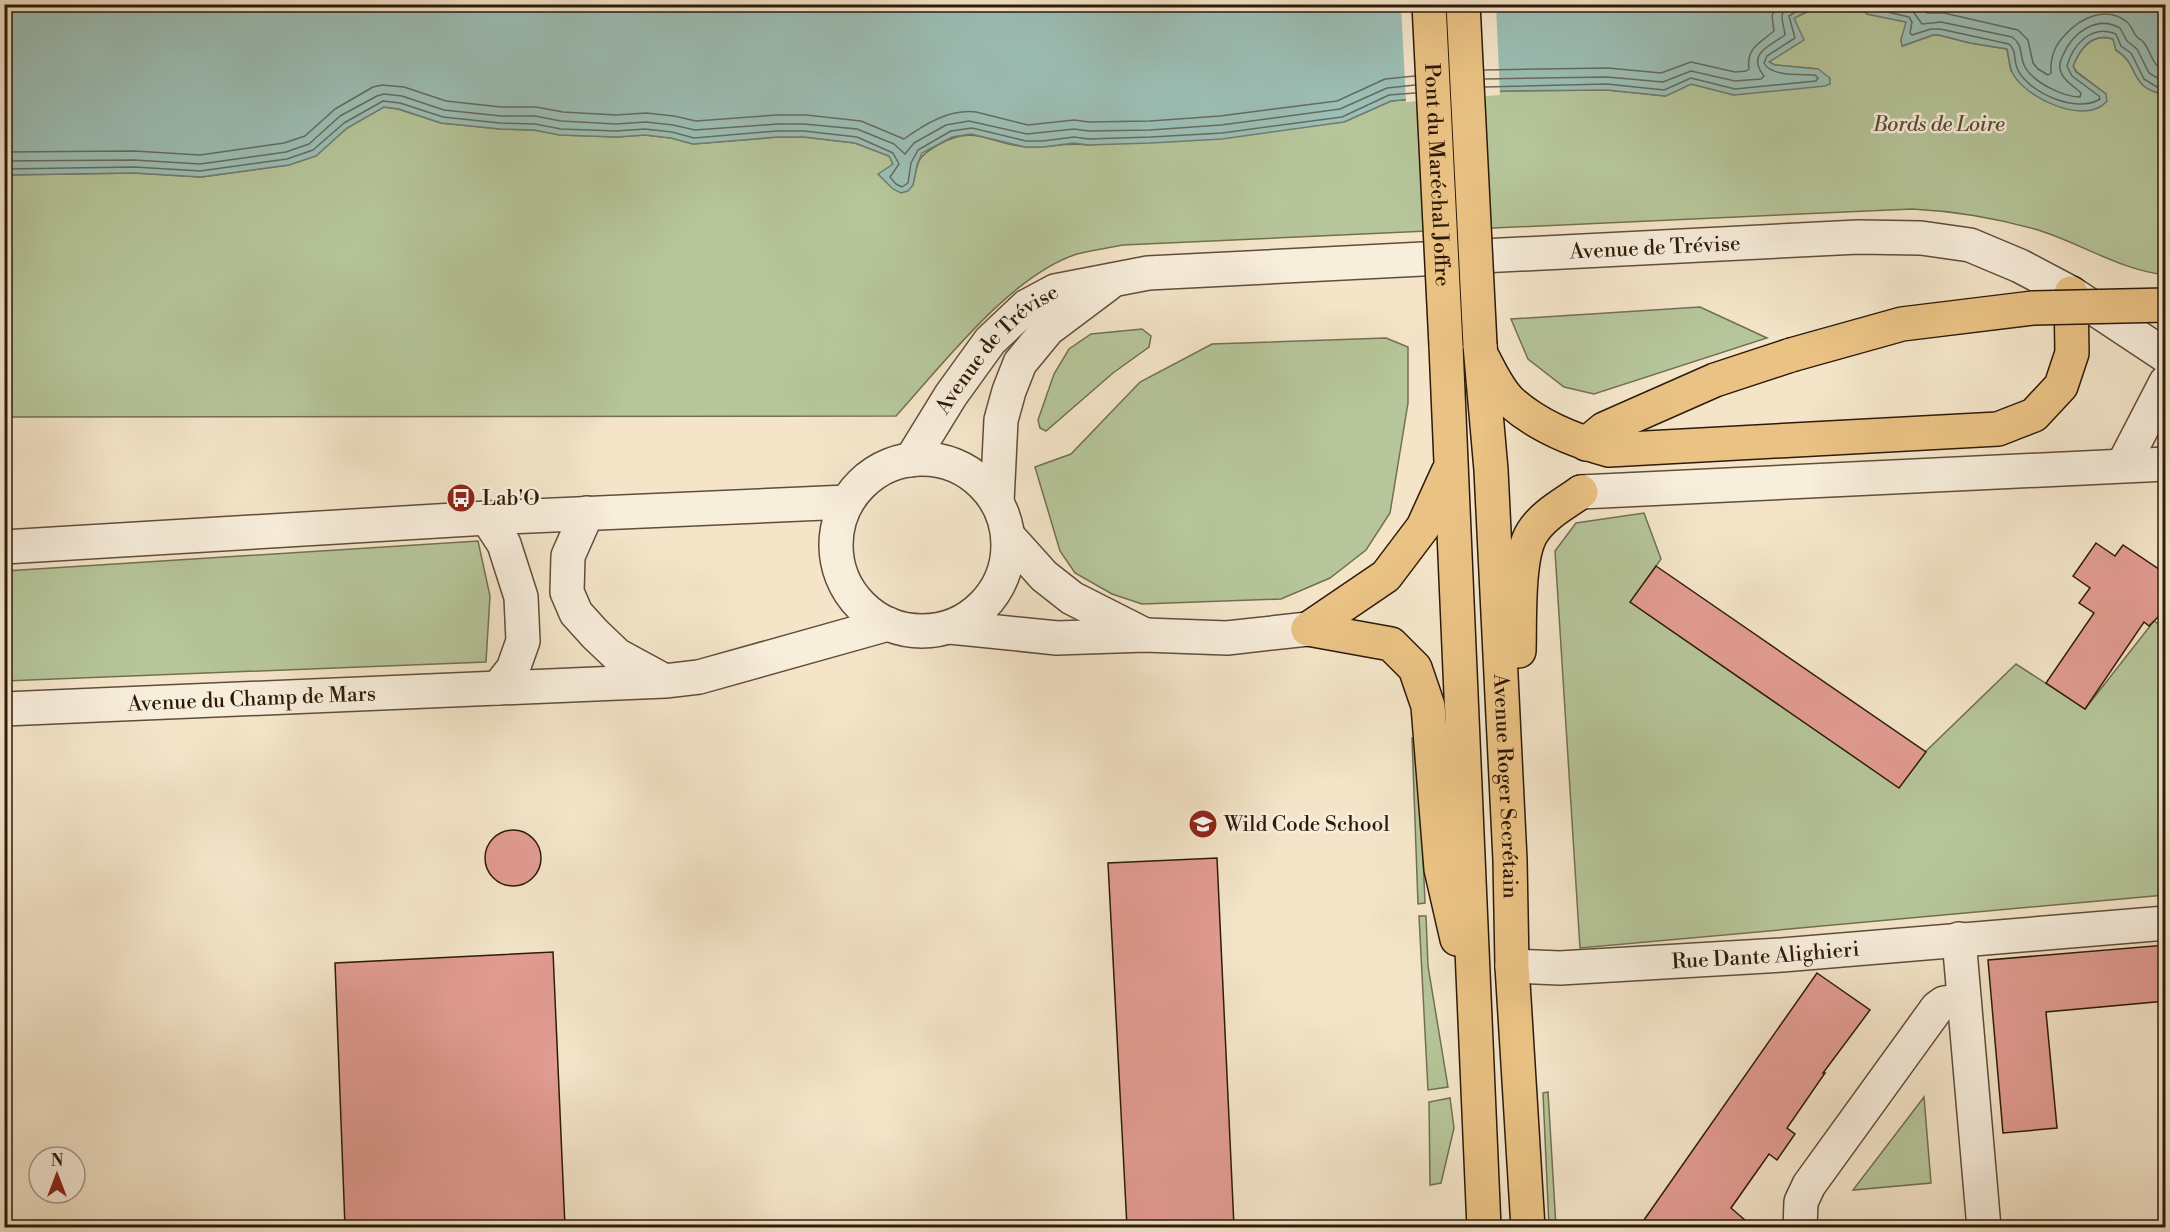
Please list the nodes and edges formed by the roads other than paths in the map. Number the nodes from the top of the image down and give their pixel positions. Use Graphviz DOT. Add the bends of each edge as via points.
graph roads {
  1 [pos="1429,4"];
  2 [pos="1463,4"];
  3 [pos="1114,279"];
  4 [pos="2071,293"];
  5 [pos="2166,305"];
  6 [pos="1446,346"];
  7 [pos="1480,349"];
  8 [pos="2166,356"];
  9 [pos="2166,382"];
  10 [pos="1586,444"];
  11 [pos="911,460"];
  12 [pos="2166,464"];
  13 [pos="2122,465"];
  14 [pos="1450,468"];
  15 [pos="1581,492"];
  16 [pos="847,502"];
  17 [pos="997,502"];
  18 [pos="587,513"];
  19 [pos="487,518"];
  20 [pos="1008,536"];
  21 [pos="4,548"];
  22 [pos="888,624"];
  23 [pos="950,627"];
  24 [pos="1308,629"];
  25 [pos="1145,635"];
  26 [pos="664,681"];
  27 [pos="498,688"];
  28 [pos="4,710"];
  29 [pos="1510,860"];
  30 [pos="2166,923"];
  31 [pos="1959,939"];
  32 [pos="1512,966"];
  33 [pos="1964,1000"];
  34 [pos="1476,1026"];
  35 [pos="1484,1227"];
  36 [pos="1528,1227"];
  37 [pos="1800,1227"];
  38 [pos="1984,1227"];
  1 -- 6 [label="main road, Pont du Maréchal Joffre, bridge"];
  2 -- 7 [label="main road, Pont du Maréchal Joffre, bridge"];
  3 -- 4 [label="street, Avenue de Trévise" via="1148,273 1858,237 1921,238 1970,245"];
  3 -- 11 [label="street, Avenue de Trévise" via="1055,291 1027,306 990,341"];
  3 -- 17 [label="street, Avenue de Trévise" via="1048,329 1020,363 1001,420"];
  4 -- 8 [label="street, Avenue de Trévise"];
  4 -- 10 [label="main road" via="2072,353 2061,386 2034,415 1998,429 1609,450"];
  5 -- 10 [label="main road, bridge" via="2033,308 1902,324 1715,380 1604,429"];
  6 -- 14 [label="main road, Avenue Roger Secrétain"];
  7 -- 10 [label="main road" via="1511,401 1552,429"];
  7 -- 29 [label="main road, Avenue Roger Secrétain" via="1491,470"];
  9 -- 13 [label="street"];
  11 -- 16 [label="street, Avenue du Champ de Mars" via="884,467 864,481"];
  11 -- 17 [label="street, Avenue du Champ de Mars" via="936,460 960,468 981,482"];
  12 -- 13 [label="street"];
  13 -- 15 [label="street"];
  14 -- 24 [label="main road" via="1423,527 1386,576"];
  14 -- 34 [label="main road, Avenue Roger Secrétain"];
  15 -- 29 [label="main road" via="1546,516 1531,534 1523,557"];
  16 -- 18 [label="street"];
  16 -- 22 [label="street, Avenue du Champ de Mars" via="836,532 837,561 847,588 866,611"];
  17 -- 20 [label="street, Avenue du Champ de Mars"];
  18 -- 19 [label="street"];
  18 -- 26 [label="street" via="568,556 567,592 576,613 617,656"];
  19 -- 21 [label="street"];
  19 -- 27 [label="street" via="504,544 521,597 523,640 513,669"];
  20 -- 23 [label="street, Avenue du Champ de Mars" via="1003,576 991,597 973,615"];
  20 -- 25 [label="street, Avenue du Champ de Mars" via="1044,576 1072,598"];
  22 -- 23 [label="street, Avenue du Champ de Mars" via="910,630"];
  22 -- 26 [label="street, Avenue du Champ de Mars" via="699,677"];
  23 -- 25 [label="street, Avenue du Champ de Mars" via="1057,638"];
  24 -- 25 [label="street, Avenue du Champ de Mars" via="1227,638"];
  24 -- 34 [label="main road" via="1391,644 1415,668 1428,706 1441,869"];
  26 -- 27 [label="street, Avenue du Champ de Mars"];
  27 -- 28 [label="street, Avenue du Champ de Mars"];
  29 -- 32 [label="main road, Avenue Roger Secrétain"];
  30 -- 31 [label="street, Rue Dante Alighieri"];
  31 -- 32 [label="street, Rue Dante Alighieri" via="1770,956 1560,968"];
  31 -- 33 [label="street"];
  32 -- 36 [label="main road, Avenue Roger Secrétain"];
  33 -- 37 [label="street" via="1937,1008 1816,1175 1801,1202"];
  33 -- 38 [label="street"];
  34 -- 35 [label="main road, Avenue Roger Secrétain"];
}
